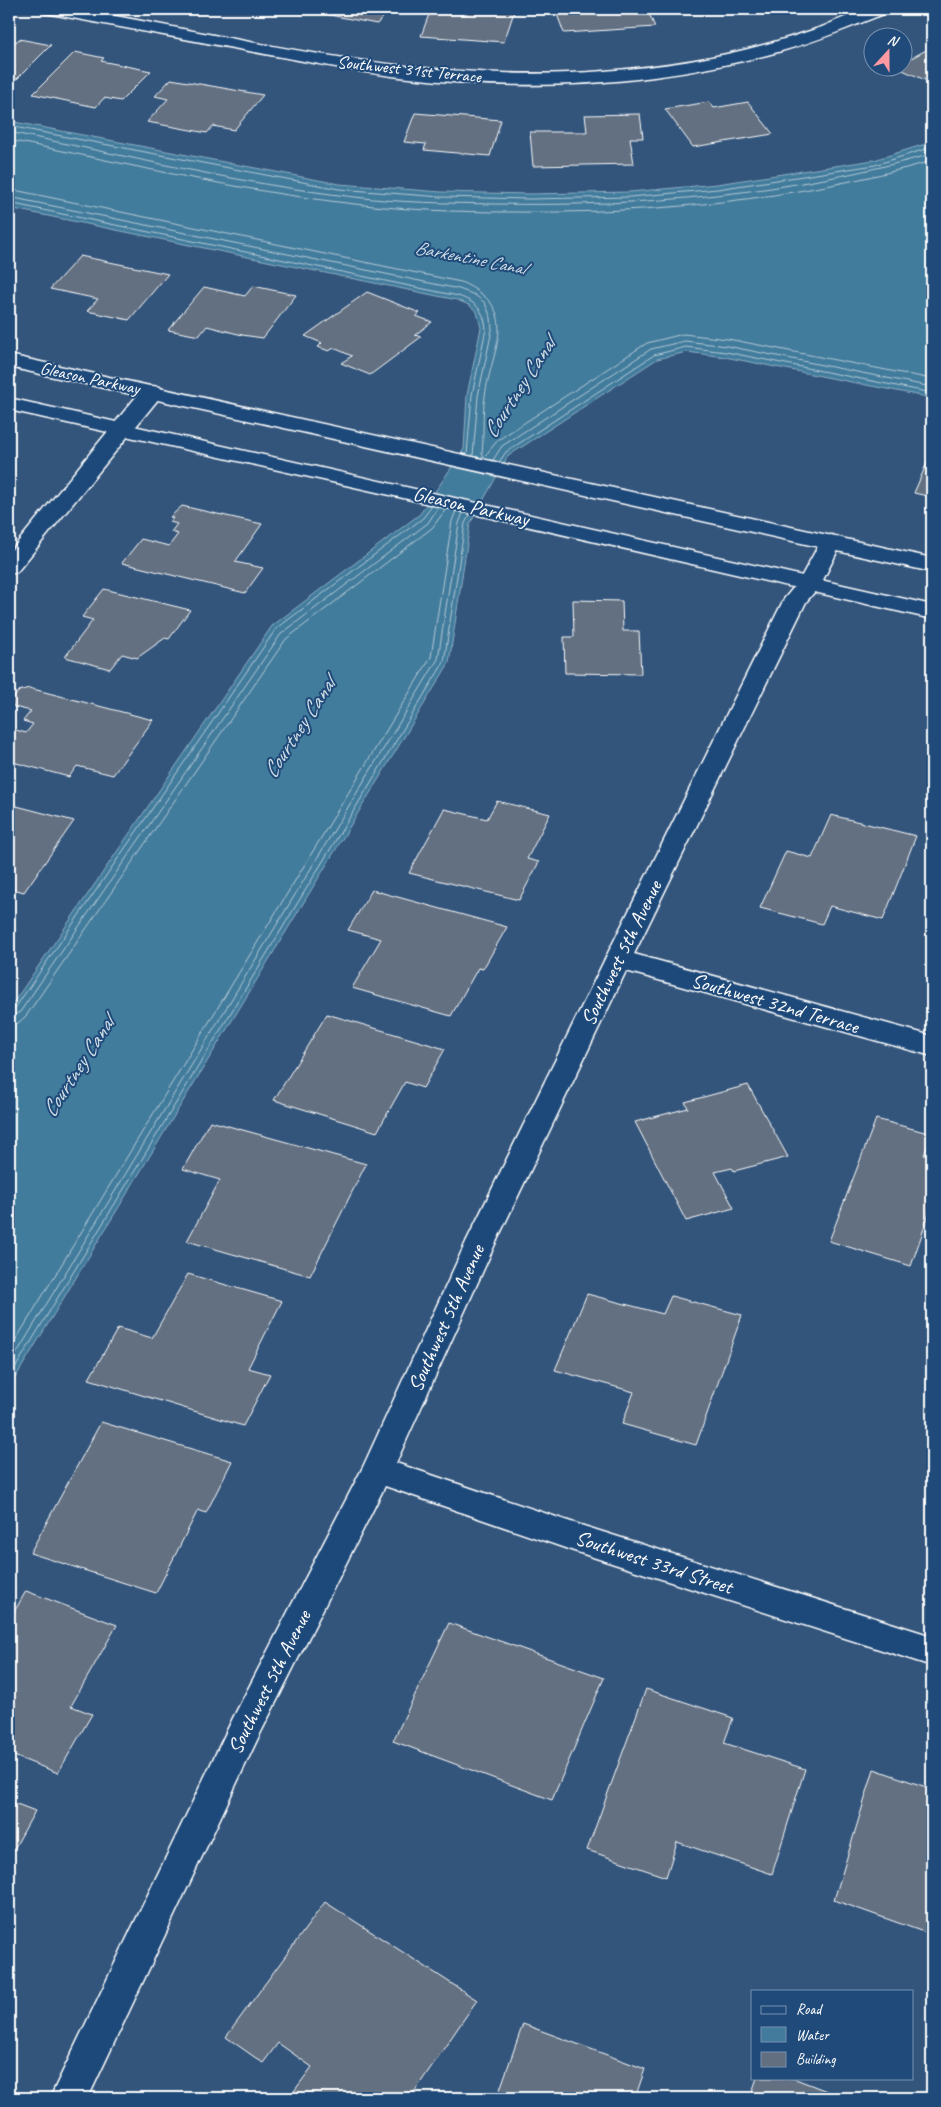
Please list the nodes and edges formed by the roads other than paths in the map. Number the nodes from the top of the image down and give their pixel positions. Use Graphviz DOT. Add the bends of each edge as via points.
graph roads {
  1 [pos="51,9"];
  2 [pos="880,9"];
  3 [pos="9,361"];
  4 [pos="152,392"];
  5 [pos="9,404"];
  6 [pos="122,430"];
  7 [pos="830,542"];
  8 [pos="932,564"];
  9 [pos="9,567"];
  10 [pos="809,584"];
  11 [pos="932,612"];
  12 [pos="618,959"];
  13 [pos="932,1046"];
  14 [pos="377,1470"];
  15 [pos="932,1651"];
  16 [pos="69,2098"];
  1 -- 2 [label="street, Southwest 31st Terrace" via="369,68 431,75 523,79 623,75 685,67 769,49 845,25"];
  3 -- 4 [label="street, Gleason Parkway"];
  4 -- 6 [label="street"];
  4 -- 7 [label="street, Gleason Parkway"];
  5 -- 6 [label="street, Gleason Parkway"];
  6 -- 9 [label="street"];
  6 -- 10 [label="street, Gleason Parkway"];
  7 -- 8 [label="street, Gleason Parkway"];
  7 -- 10 [label="street, Southwest 5th Avenue"];
  10 -- 11 [label="street, Gleason Parkway"];
  10 -- 12 [label="street, Southwest 5th Avenue" via="796,599"];
  12 -- 13 [label="street, Southwest 32nd Terrace"];
  12 -- 14 [label="street, Southwest 5th Avenue" via="481,1242"];
  14 -- 15 [label="street, Southwest 33rd Street" via="571,1536"];
  14 -- 16 [label="street, Southwest 5th Avenue" via="245,1729"];
}
